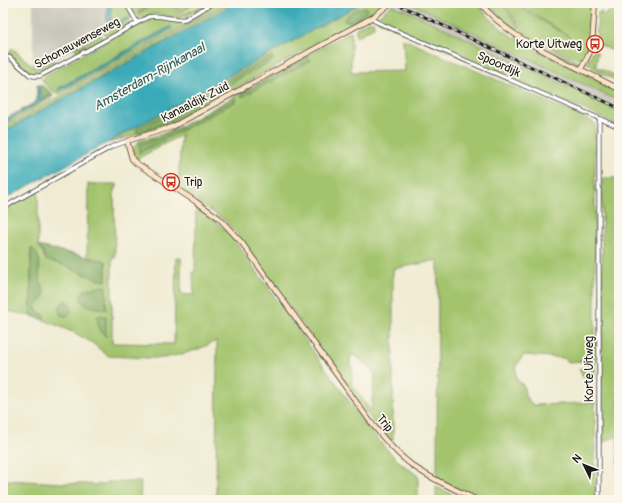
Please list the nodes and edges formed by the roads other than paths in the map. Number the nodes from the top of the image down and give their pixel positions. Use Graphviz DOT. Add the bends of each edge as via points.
graph roads {
  1 [pos="126,3"];
  2 [pos="213,3"];
  3 [pos="391,3"];
  4 [pos="480,3"];
  5 [pos="594,3"];
  6 [pos="373,17"];
  7 [pos="137,22"];
  8 [pos="9,57"];
  9 [pos="581,69"];
  10 [pos="619,88"];
  11 [pos="600,119"];
  12 [pos="619,127"];
  13 [pos="127,141"];
  14 [pos="3,208"];
  15 [pos="477,500"];
  16 [pos="599,500"];
  1 -- 7 [label="street, Schonauwenseweg"];
  2 -- 7 [label="street, Schonauwenseweg" via="185,19 152,16"];
  3 -- 6 [label="street, Kanaaldijk Zuid"];
  4 -- 9 [label="street" via="491,16 517,37"];
  5 -- 9 [label="street" via="592,44"];
  6 -- 11 [label="street, Spoordijk" via="379,23"];
  6 -- 13 [label="street, Kanaaldijk Zuid" via="172,127"];
  7 -- 8 [label="street, Schonauwenseweg" via="40,76 30,75"];
  9 -- 10 [label="street"];
  11 -- 12 [label="street, Spoordijk"];
  11 -- 16 [label="street, Korte Uitweg"];
  13 -- 14 [label="street, Kanaaldijk Zuid" via="111,147"];
  13 -- 15 [label="street, Trip" via="136,164 219,218 242,243 378,433 394,450 427,475"];
}
